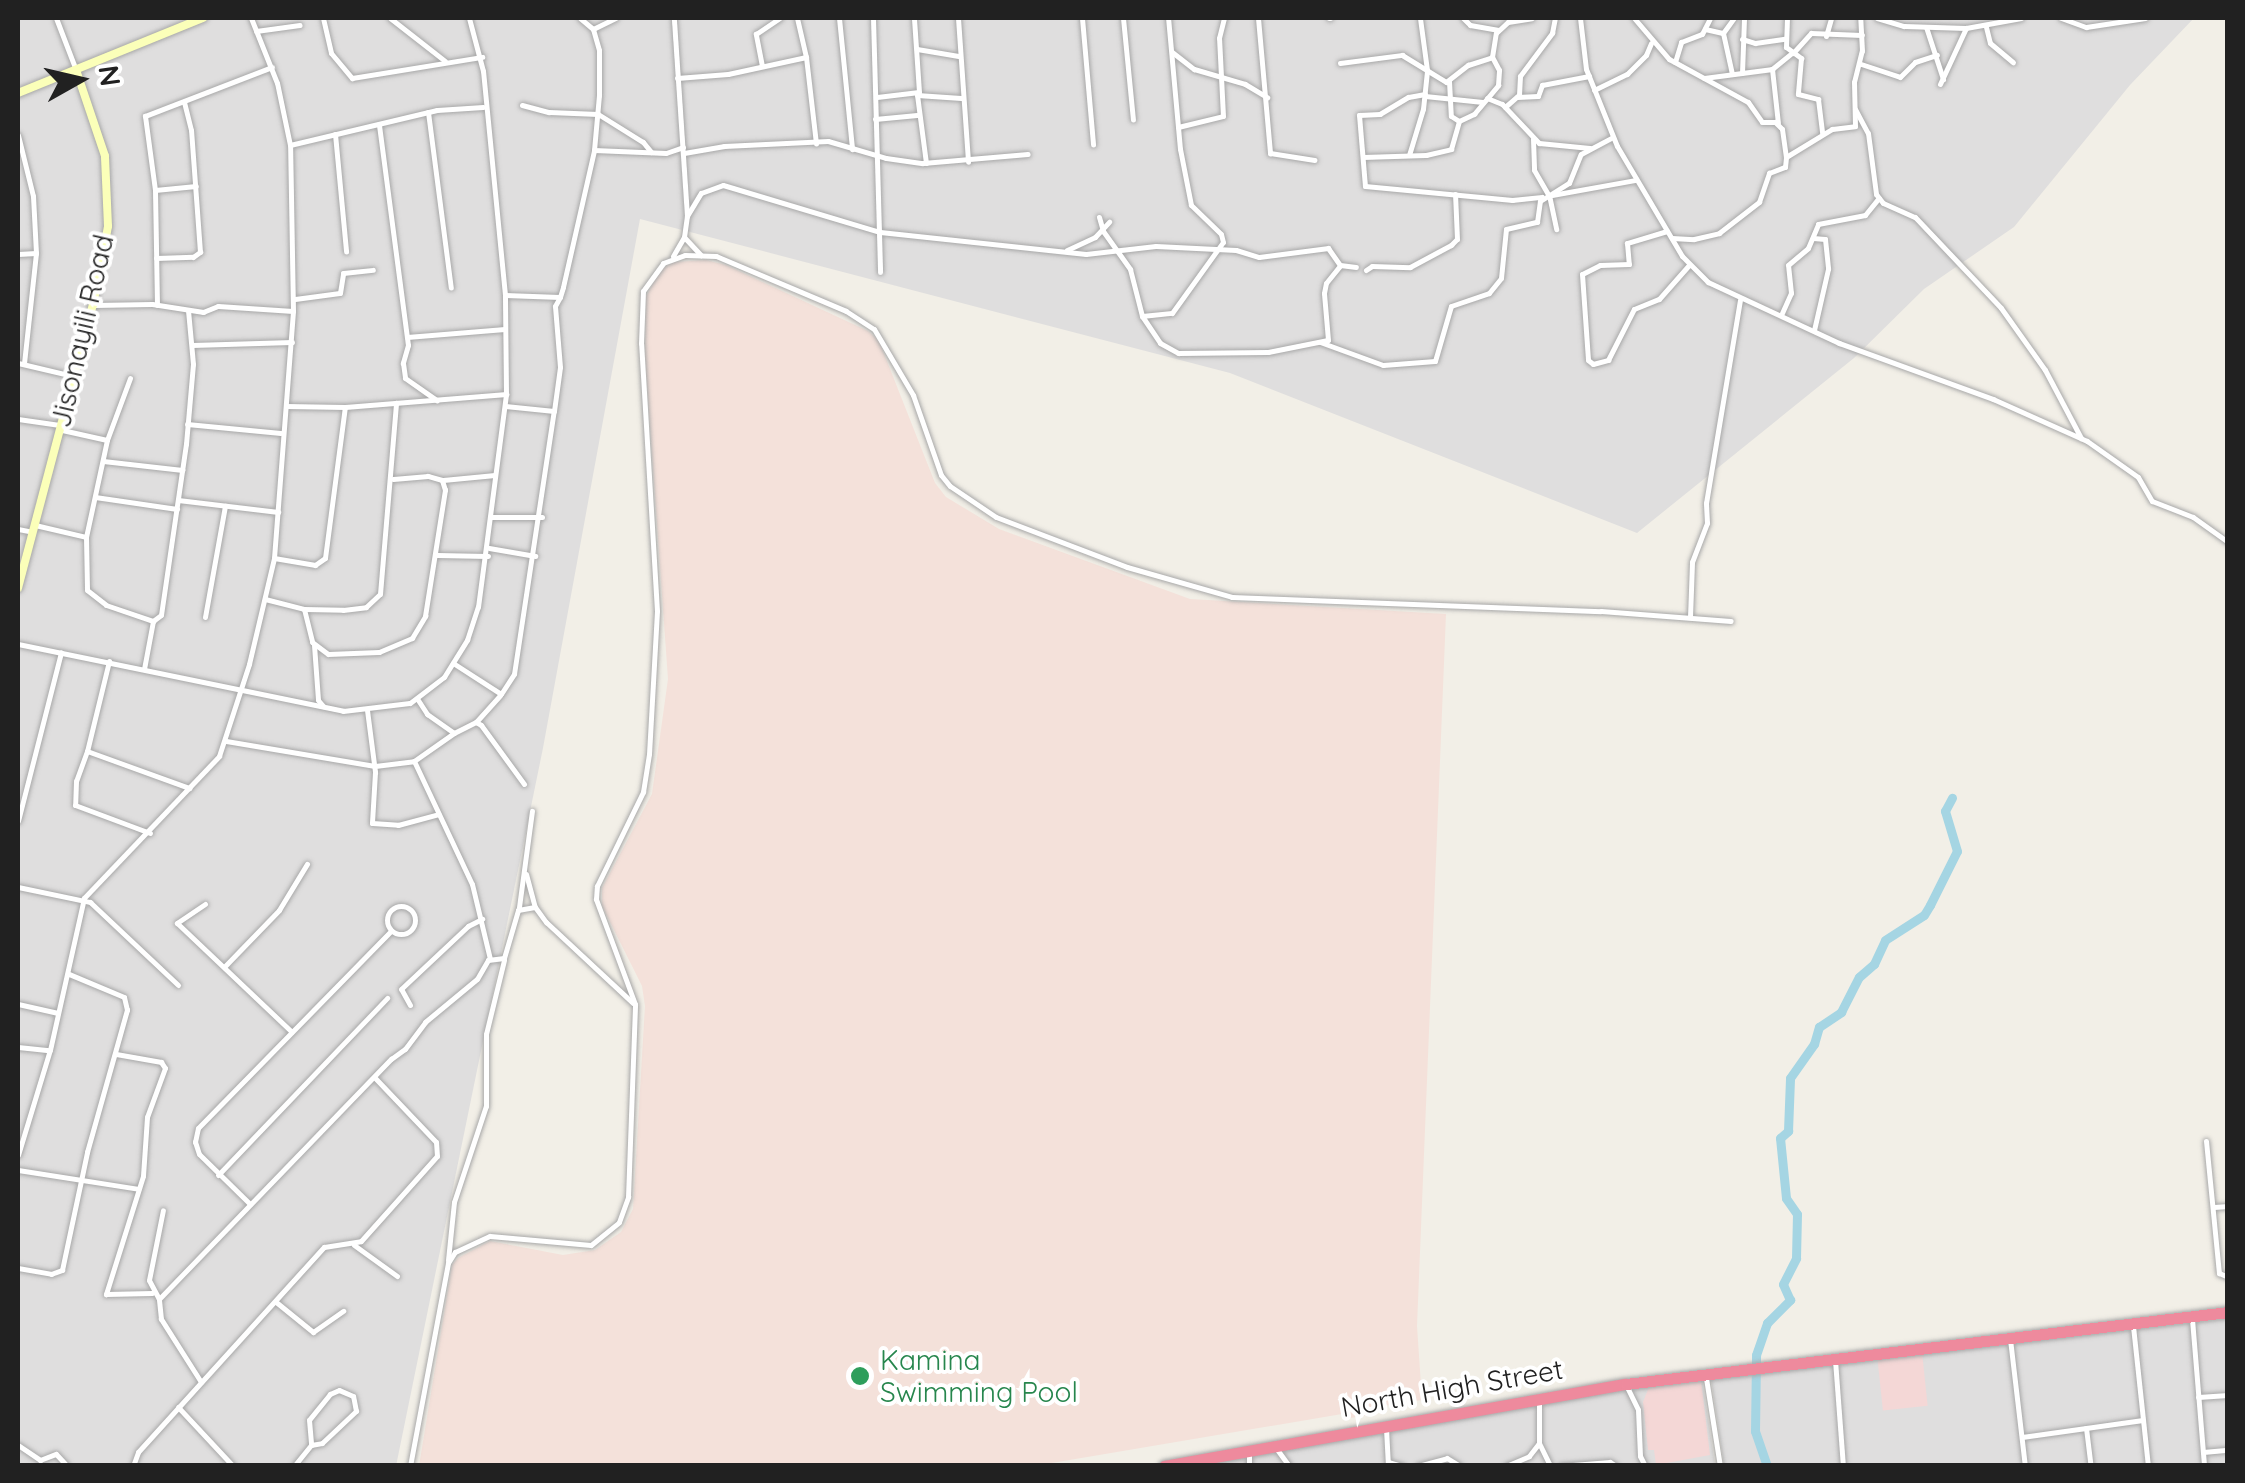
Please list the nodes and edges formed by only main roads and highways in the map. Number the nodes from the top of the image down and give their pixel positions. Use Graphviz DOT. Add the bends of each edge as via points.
graph roads {
  1 [pos="2228,1312"];
  2 [pos="1164,1466"];
  1 -- 2 [label="highway, North High Street" via="1626,1384"];
}
